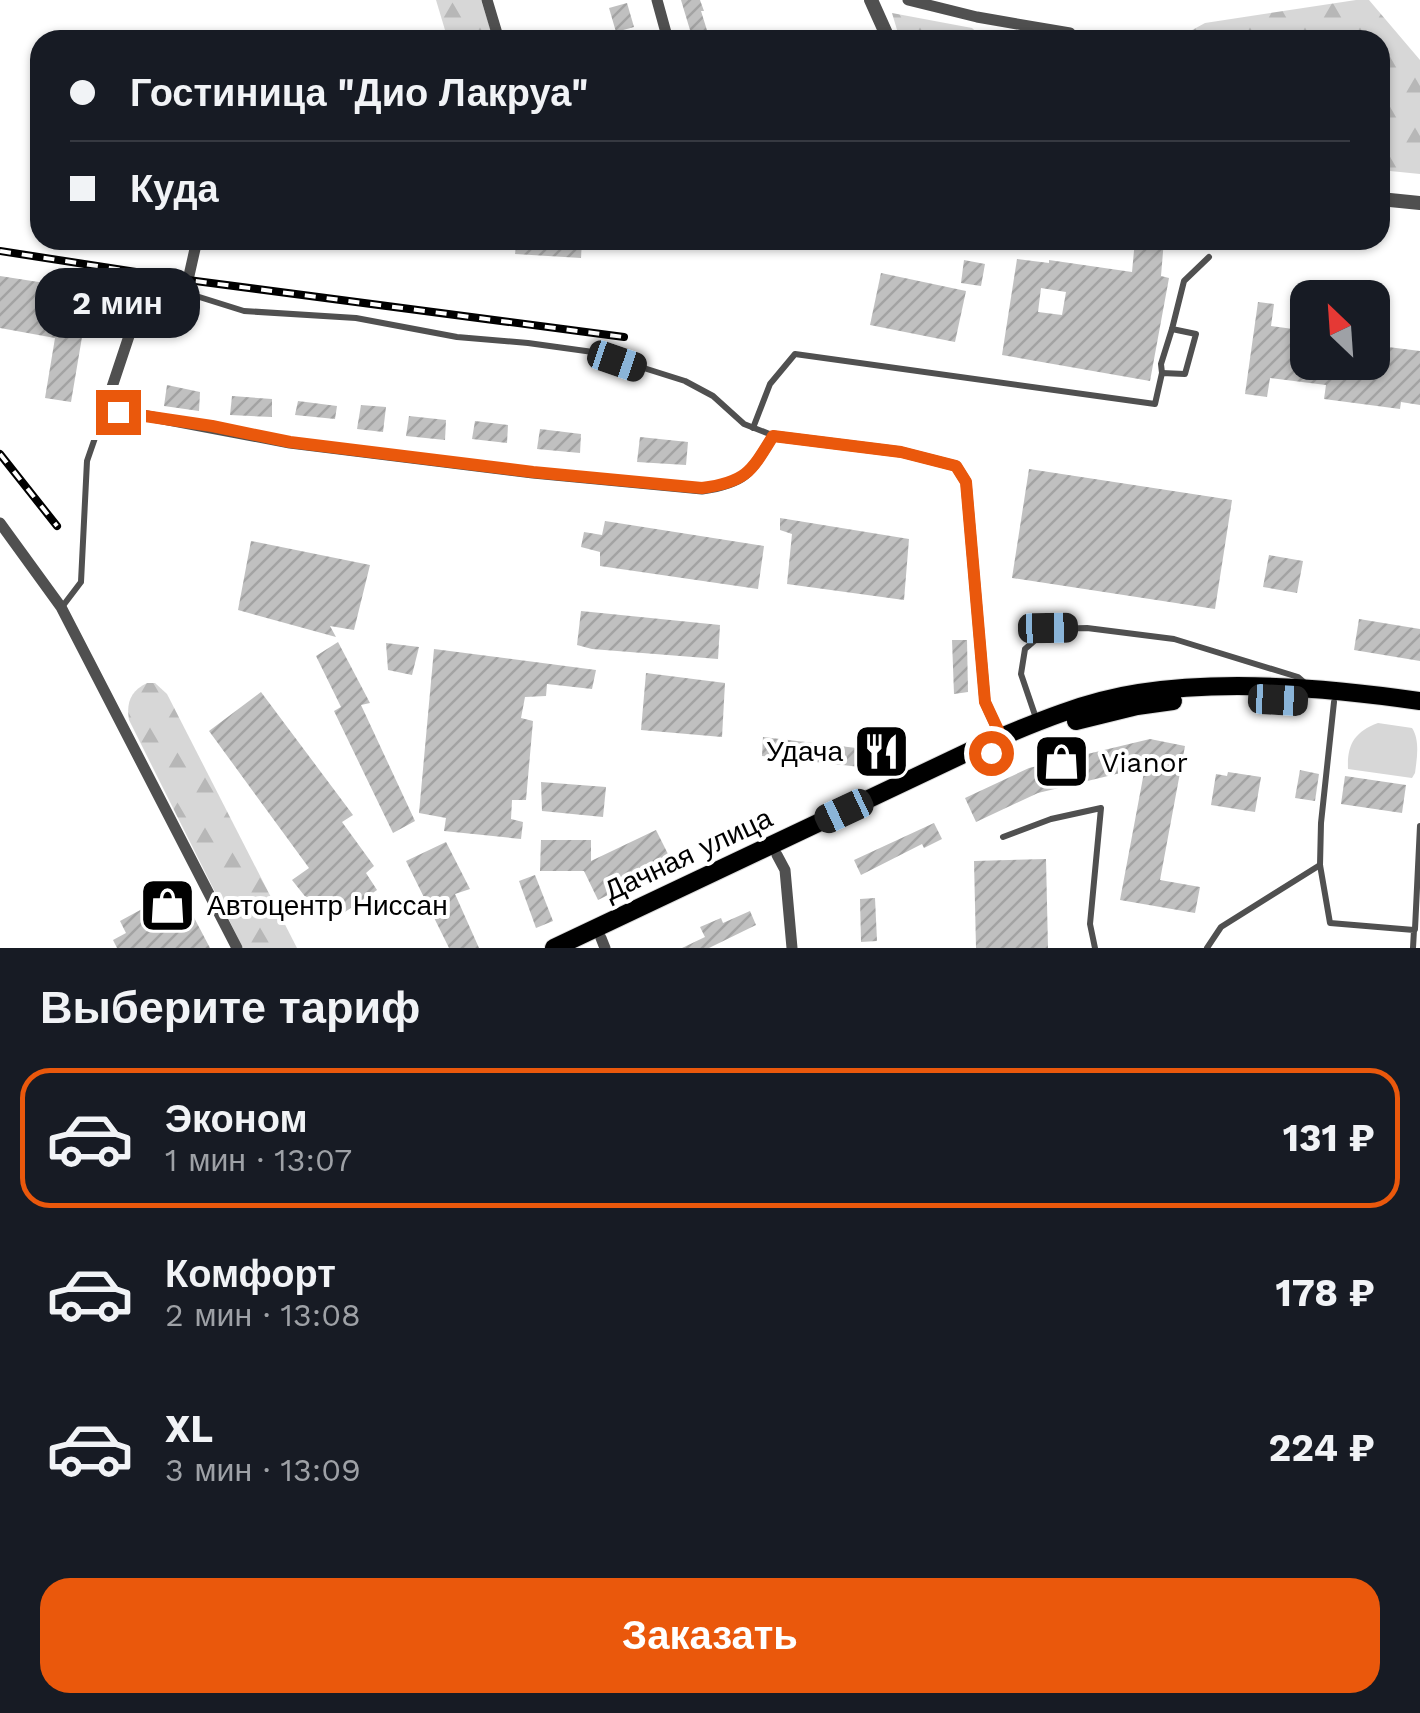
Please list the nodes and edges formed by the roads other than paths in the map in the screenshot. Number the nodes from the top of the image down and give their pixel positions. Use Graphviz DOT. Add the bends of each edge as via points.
graph roads {
  1 [pos="487,0"];
  2 [pos="657,0"];
  3 [pos="871,0"];
  4 [pos="908,0"];
  5 [pos="496,30"];
  6 [pos="665,30"];
  7 [pos="884,30"];
  8 [pos="1053,30"];
  9 [pos="1390,200"];
  10 [pos="1420,203"];
  11 [pos="195,250"];
  12 [pos="1209,257"];
  13 [pos="176,290"];
  14 [pos="1172,330"];
  15 [pos="1162,373"];
  16 [pos="105,408"];
  17 [pos="753,428"];
  18 [pos="773,436"];
  19 [pos="0,523"];
  20 [pos="61,608"];
  21 [pos="1312,690"];
  22 [pos="1334,697"];
  23 [pos="1420,701"];
  24 [pos="1420,712"];
  25 [pos="1037,722"];
  26 [pos="1004,742"];
  27 [pos="1420,826"];
  28 [pos="1004,837"];
  29 [pos="775,850"];
  30 [pos="1320,865"];
  31 [pos="1414,930"];
  32 [pos="601,938"];
  33 [pos="236,948"];
  34 [pos="554,948"];
  35 [pos="580,948"];
  36 [pos="792,948"];
  37 [pos="1096,948"];
  38 [pos="1208,948"];
  39 [pos="1413,948"];
  1 -- 5 [label="street"];
  2 -- 6 [label="street"];
  3 -- 7 [label="street"];
  4 -- 8 [label="street"];
  9 -- 10 [label="street"];
  11 -- 13 [label="street" via="188,280"];
  12 -- 14 [label="lane" via="1184,281"];
  13 -- 16 [label="street" via="138,309"];
  13 -- 17 [label="lane" via="244,311 356,318 593,352 685,381"];
  14 -- 15 [label="lane"];
  14 -- 15 [label="lane" via="1196,334 1185,374"];
  15 -- 17 [label="lane" via="1155,404 795,354 770,384"];
  16 -- 18 [label="street" via="290,442 702,488 728,485 754,468"];
  16 -- 20 [label="lane" via="87,461 81,582"];
  17 -- 18 [label="lane"];
  18 -- 26 [label="street" via="956,466 966,482 985,702"];
  19 -- 20 [label="street"];
  20 -- 33 [label="street"];
  21 -- 22 [label="main road, Дачная улица"];
  21 -- 25 [label="main road, Дачная улица" via="1138,693"];
  21 -- 25 [label="lane" via="1298,677 1174,639 1048,628 1025,649 1022,674"];
  22 -- 23 [label="main road, Дачная улица"];
  22 -- 24 [label="main road, Дачная улица"];
  22 -- 26 [label="main road, Дачная улица" via="1137,706"];
  22 -- 30 [label="lane"];
  25 -- 26 [label="main road, Дачная улица"];
  26 -- 29 [label="main road, Дачная улица"];
  27 -- 31 [label="lane"];
  28 -- 37 [label="lane" via="1101,808 1090,924"];
  29 -- 32 [label="main road, Дачная улица"];
  29 -- 36 [label="street" via="785,870"];
  30 -- 31 [label="lane" via="1330,923"];
  30 -- 38 [label="lane" via="1221,927"];
  31 -- 39 [label="lane"];
  32 -- 34 [label="main road, Дачная улица"];
  32 -- 35 [label="main road, Дачная улица"];
}
